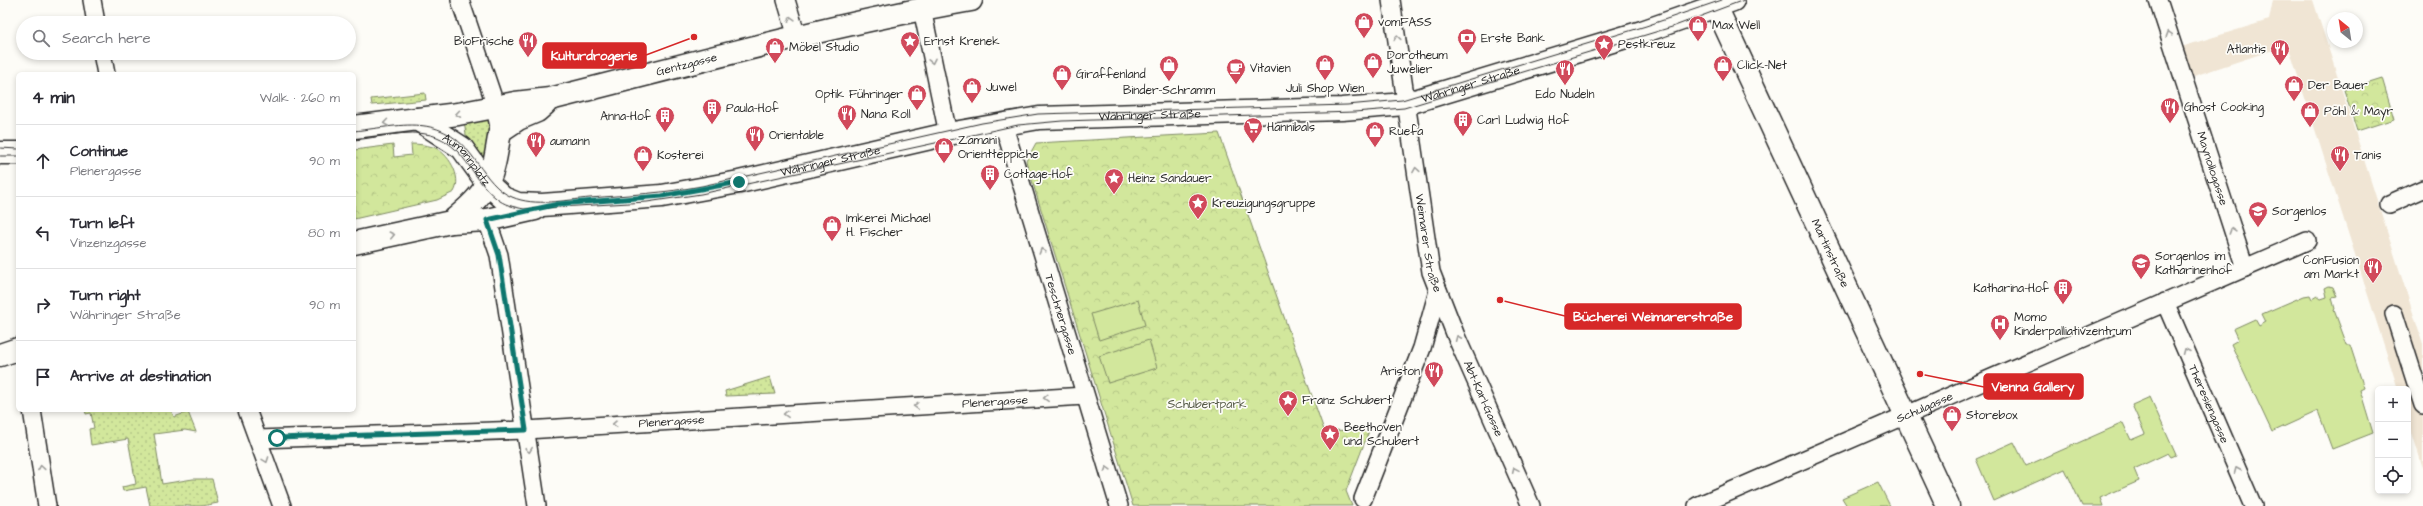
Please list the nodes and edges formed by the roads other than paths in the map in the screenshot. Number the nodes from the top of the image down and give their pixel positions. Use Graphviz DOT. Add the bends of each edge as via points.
graph roads {
  1 [pos="92,0"];
  2 [pos="460,0"];
  3 [pos="786,0"];
  4 [pos="970,0"];
  5 [pos="1391,0"];
  6 [pos="2158,0"];
  7 [pos="1721,2"];
  8 [pos="922,9"];
  9 [pos="95,16"];
  10 [pos="797,37"];
  11 [pos="103,60"];
  12 [pos="106,72"];
  13 [pos="550,99"];
  14 [pos="1406,104"];
  15 [pos="496,107"];
  16 [pos="417,119"];
  17 [pos="1004,123"];
  18 [pos="356,127"];
  19 [pos="500,131"];
  20 [pos="948,134"];
  21 [pos="0,153"];
  22 [pos="16,153"];
  23 [pos="488,184"];
  24 [pos="2423,189"];
  25 [pos="558,204"];
  26 [pos="2389,204"];
  27 [pos="487,220"];
  28 [pos="451,222"];
  29 [pos="2307,241"];
  30 [pos="356,243"];
  31 [pos="2245,268"];
  32 [pos="1438,291"];
  33 [pos="2165,302"];
  34 [pos="2394,314"];
  35 [pos="16,350"];
  36 [pos="0,355"];
  37 [pos="1085,396"];
  38 [pos="2423,405"];
  39 [pos="32,412"];
  40 [pos="248,412"];
  41 [pos="1905,414"];
  42 [pos="526,430"];
  43 [pos="258,439"];
  44 [pos="1363,499"];
  45 [pos="47,506"];
  46 [pos="282,506"];
  47 [pos="537,506"];
  48 [pos="1118,506"];
  49 [pos="1531,506"];
  50 [pos="1697,506"];
  51 [pos="1948,506"];
  52 [pos="2253,506"];
  1 -- 9 [label="street"];
  2 -- 15 [label="street, Aumannplatz"];
  10 -- 3 [label="street, one-way"];
  4 -- 8 [label="main road, Gentzgasse"];
  14 -- 5 [label="street, Weimarer Straße, one-way"];
  31 -- 6 [label="street, Maynollogasse, one-way"];
  7 -- 14 [label="main road, Währinger Straße" via="1610,42"];
  7 -- 41 [label="main road, Martinstraße"];
  8 -- 10 [label="main road, Gentzgasse"];
  8 -- 20 [label="street, one-way"];
  10 -- 13 [label="main road, Gentzgasse"];
  11 -- 12 [label="street"];
  13 -- 15 [label="main road, Gentzgasse"];
  13 -- 19 [label="main road" via="537,111 518,118"];
  14 -- 17 [label="main road, Währinger Straße" via="1342,109 1074,117"];
  32 -- 14 [label="street, Weimarer Straße, one-way" via="1431,272"];
  15 -- 16 [label="main road, Gentzgasse, one-way"];
  15 -- 19 [label="street, Aumannplatz"];
  16 -- 18 [label="main road, Gentzgasse, one-way"];
  16 -- 23 [label="main road, Aumannplatz" via="462,148"];
  17 -- 20 [label="main road, Währinger Straße"];
  37 -- 17 [label="street, Teschnergasse, one-way"];
  19 -- 23 [label="main road, Aumannplatz" via="494,169"];
  20 -- 25 [label="main road, Währinger Straße" via="701,190 662,196"];
  21 -- 22 [label="main road"];
  23 -- 25 [label="main road, Währinger Straße" via="503,198 518,204"];
  23 -- 28 [label="main road, Währinger Straße" via="480,197"];
  24 -- 26 [label="street"];
  25 -- 27 [label="main road, Währinger Straße"];
  27 -- 28 [label="main road, Währinger Straße"];
  27 -- 42 [label="street" via="499,255"];
  30 -- 28 [label="main road, Währinger Straße, one-way"];
  29 -- 31 [label="street, Schulgasse"];
  31 -- 33 [label="street, Schulgasse"];
  32 -- 44 [label="street, Weimarer Straße" via="1422,348"];
  49 -- 32 [label="street, Abt-Karl-Gasse, one-way"];
  33 -- 41 [label="street, Schulgasse"];
  52 -- 33 [label="street, Theresiengasse, one-way"];
  34 -- 38 [label="street"];
  35 -- 36 [label="main road"];
  37 -- 42 [label="street, Plenergasse, one-way"];
  48 -- 37 [label="street, Teschnergasse, one-way"];
  45 -- 39 [label="street, one-way"];
  40 -- 43 [label="street"];
  41 -- 50 [label="street, Schulgasse"];
  41 -- 51 [label="main road, Martinstraße"];
  42 -- 43 [label="street, Plenergasse"];
  42 -- 47 [label="street, one-way"];
  43 -- 46 [label="street, one-way"];
}
